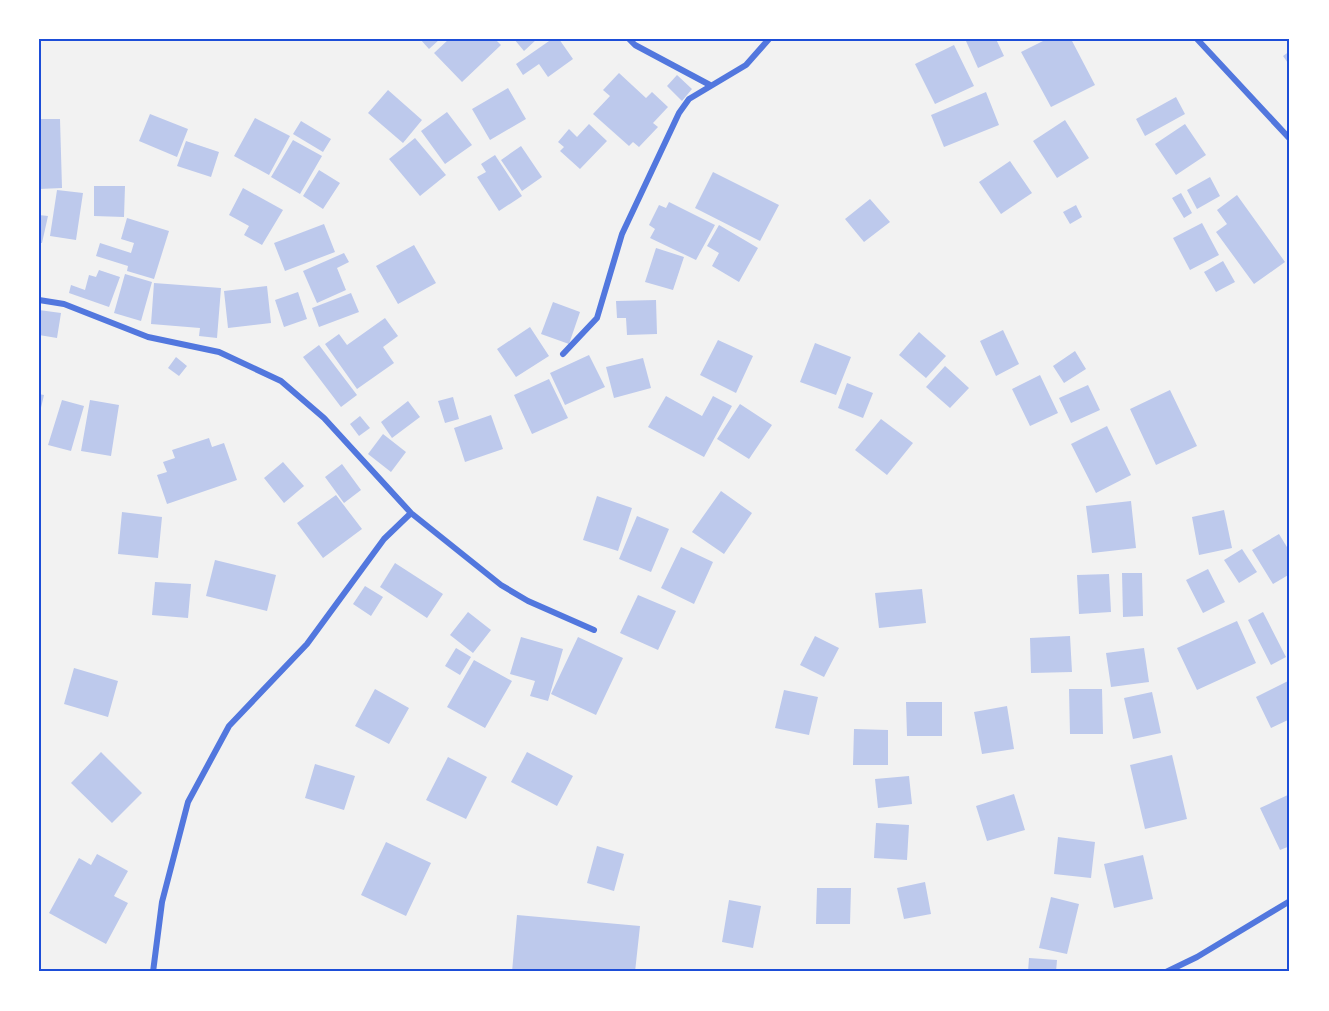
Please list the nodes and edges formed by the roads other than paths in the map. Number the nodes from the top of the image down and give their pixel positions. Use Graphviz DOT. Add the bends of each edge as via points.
graph roads {
  1 [pos="629,39"];
  2 [pos="769,39"];
  3 [pos="1197,39"];
  4 [pos="710,85"];
  5 [pos="1290,140"];
  6 [pos="39,300"];
  7 [pos="563,354"];
  8 [pos="411,513"];
  9 [pos="594,630"];
  10 [pos="1290,901"];
  11 [pos="153,972"];
  12 [pos="1166,972"];
  1 -- 4 [label="street"];
  2 -- 4 [label="street" via="746,65"];
  3 -- 5 [label="street"];
  4 -- 7 [label="street" via="689,99 679,113 622,234 597,318"];
  6 -- 8 [label="street" via="64,304 148,337 219,352 281,381 324,418"];
  8 -- 9 [label="street" via="501,585"];
  8 -- 11 [label="street" via="384,539 307,644 229,726 188,802 162,902"];
  10 -- 12 [label="street"];
}
